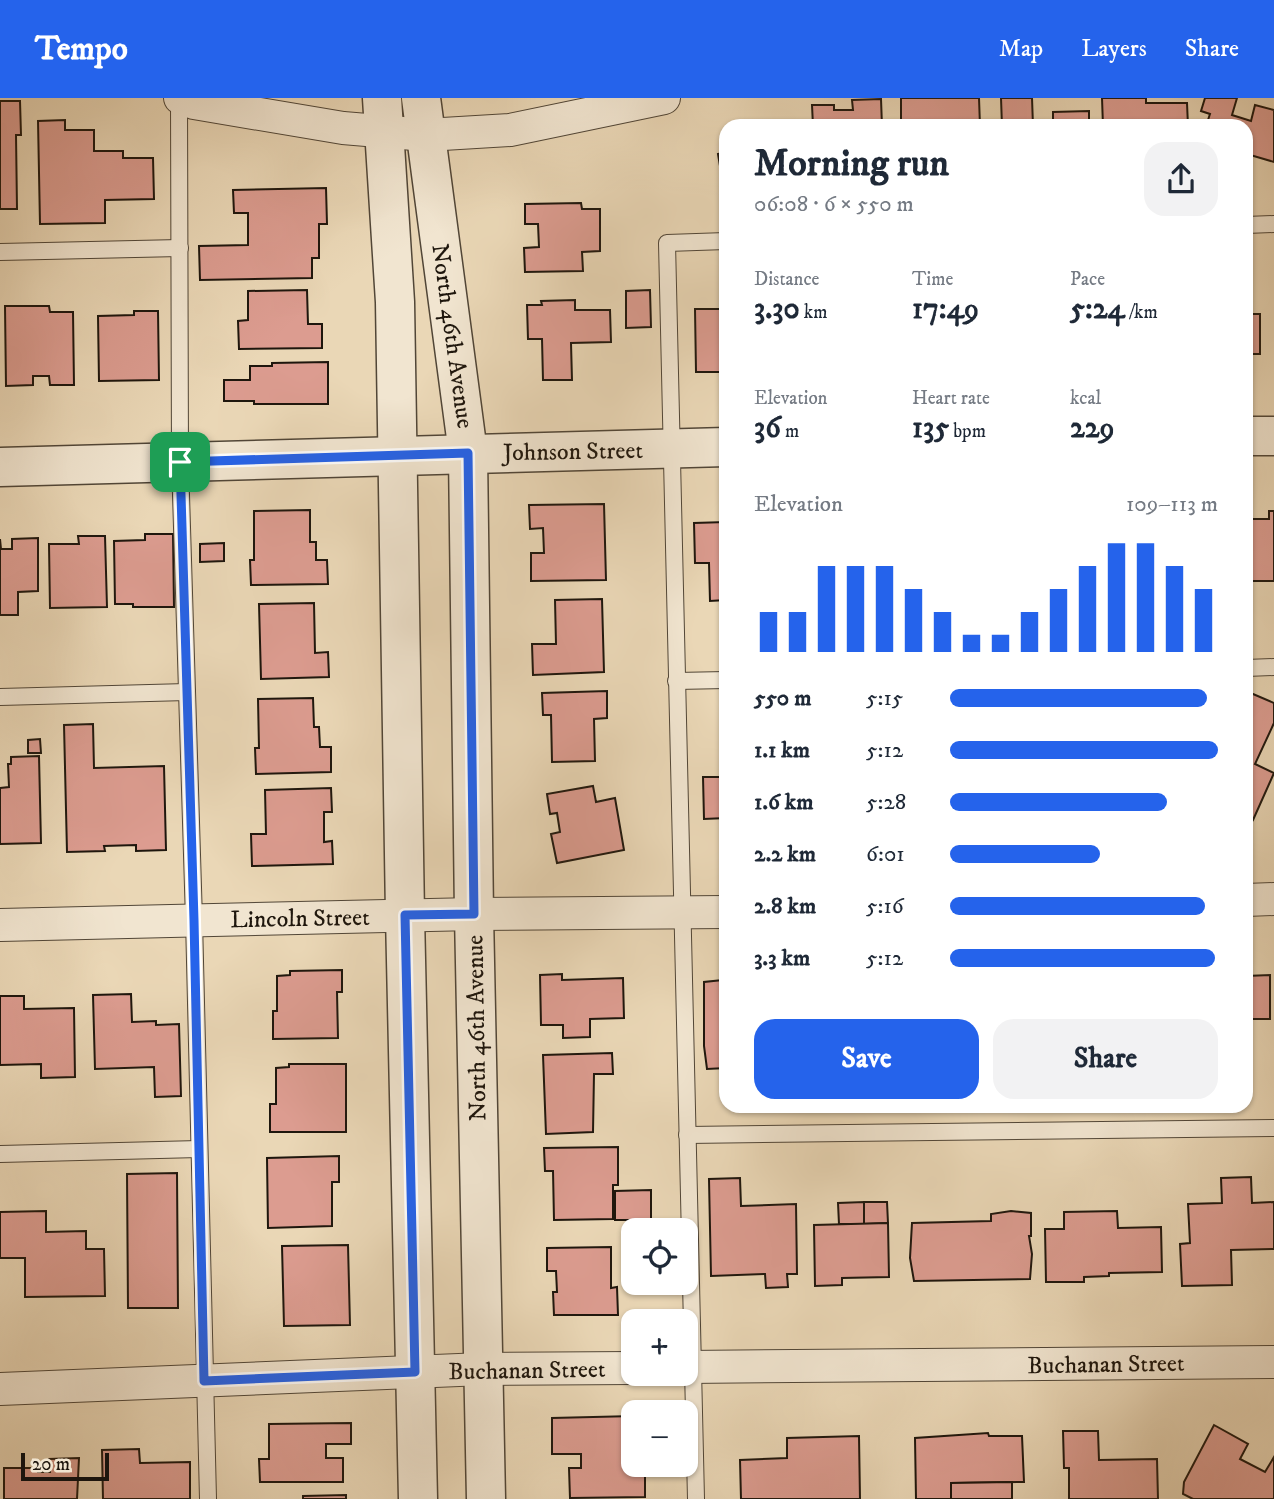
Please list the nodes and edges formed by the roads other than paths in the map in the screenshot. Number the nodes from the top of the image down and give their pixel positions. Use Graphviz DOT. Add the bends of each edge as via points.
graph roads {
  1 [pos="180,98"];
  2 [pos="664,98"];
  3 [pos="382,115"];
  4 [pos="424,116"];
  5 [pos="1274,224"];
  6 [pos="1253,225"];
  7 [pos="719,241"];
  8 [pos="180,248"];
  9 [pos="0,252"];
  10 [pos="1253,436"];
  11 [pos="1274,436"];
  12 [pos="719,447"];
  13 [pos="670,448"];
  14 [pos="468,453"];
  15 [pos="398,455"];
  16 [pos="180,462"];
  17 [pos="0,467"];
  18 [pos="1274,667"];
  19 [pos="1253,668"];
  20 [pos="719,680"];
  21 [pos="676,681"];
  22 [pos="187,692"];
  23 [pos="0,697"];
  24 [pos="1253,900"];
  25 [pos="1274,900"];
  26 [pos="719,912"];
  27 [pos="681,913"];
  28 [pos="474,914"];
  29 [pos="405,915"];
  30 [pos="194,920"];
  31 [pos="0,925"];
  32 [pos="1274,1128"];
  33 [pos="687,1135"];
  34 [pos="199,1149"];
  35 [pos="0,1154"];
  36 [pos="689,1309"];
  37 [pos="1274,1362"];
  38 [pos="698,1367"];
  39 [pos="621,1368"];
  40 [pos="483,1369"];
  41 [pos="415,1372"];
  42 [pos="204,1381"];
  43 [pos="691,1386"];
  44 [pos="0,1390"];
  45 [pos="208,1499"];
  46 [pos="418,1499"];
  47 [pos="486,1499"];
  48 [pos="696,1499"];
  1 -- 3 [label="street" via="318,124"];
  1 -- 8 [label="lane"];
  2 -- 4 [label="street" via="510,130"];
  3 -- 4 [label="street"];
  3 -- 15 [label="street, North 46th Avenue" via="395,302"];
  4 -- 14 [label="street, North 46th Avenue"];
  5 -- 6 [label="lane"];
  7 -- 13 [label="lane" via="667,243"];
  8 -- 9 [label="lane"];
  8 -- 16 [label="lane"];
  10 -- 11 [label="street"];
  12 -- 13 [label="street, Johnson Street"];
  13 -- 14 [label="street, Johnson Street"];
  13 -- 21 [label="lane"];
  14 -- 15 [label="street, Johnson Street"];
  14 -- 28 [label="street, North 46th Avenue"];
  15 -- 16 [label="street, Johnson Street"];
  15 -- 29 [label="street, North 46th Avenue"];
  16 -- 17 [label="street, Johnson Street"];
  16 -- 22 [label="lane"];
  18 -- 19 [label="lane"];
  20 -- 21 [label="lane"];
  21 -- 27 [label="lane"];
  22 -- 23 [label="lane"];
  22 -- 30 [label="lane"];
  24 -- 25 [label="street"];
  26 -- 27 [label="street, Lincoln Street"];
  27 -- 28 [label="street, Lincoln Street"];
  27 -- 33 [label="lane"];
  28 -- 29 [label="street, Lincoln Street"];
  28 -- 40 [label="street, North 46th Avenue"];
  29 -- 30 [label="street, Lincoln Street"];
  29 -- 41 [label="street, North 46th Avenue"];
  30 -- 31 [label="street, Lincoln Street"];
  30 -- 34 [label="lane"];
  32 -- 33 [label="lane"];
  33 -- 36 [label="lane"];
  34 -- 35 [label="lane"];
  34 -- 42 [label="lane"];
  37 -- 38 [label="street, Buchanan Street"];
  39 -- 40 [label="street, Buchanan Street"];
  40 -- 41 [label="street, Buchanan Street"];
  40 -- 47 [label="street, North 46th Avenue"];
  41 -- 42 [label="street, Buchanan Street"];
  41 -- 46 [label="street, North 46th Avenue"];
  42 -- 44 [label="street, Buchanan Street"];
  42 -- 45 [label="lane"];
  43 -- 48 [label="lane"];
}
